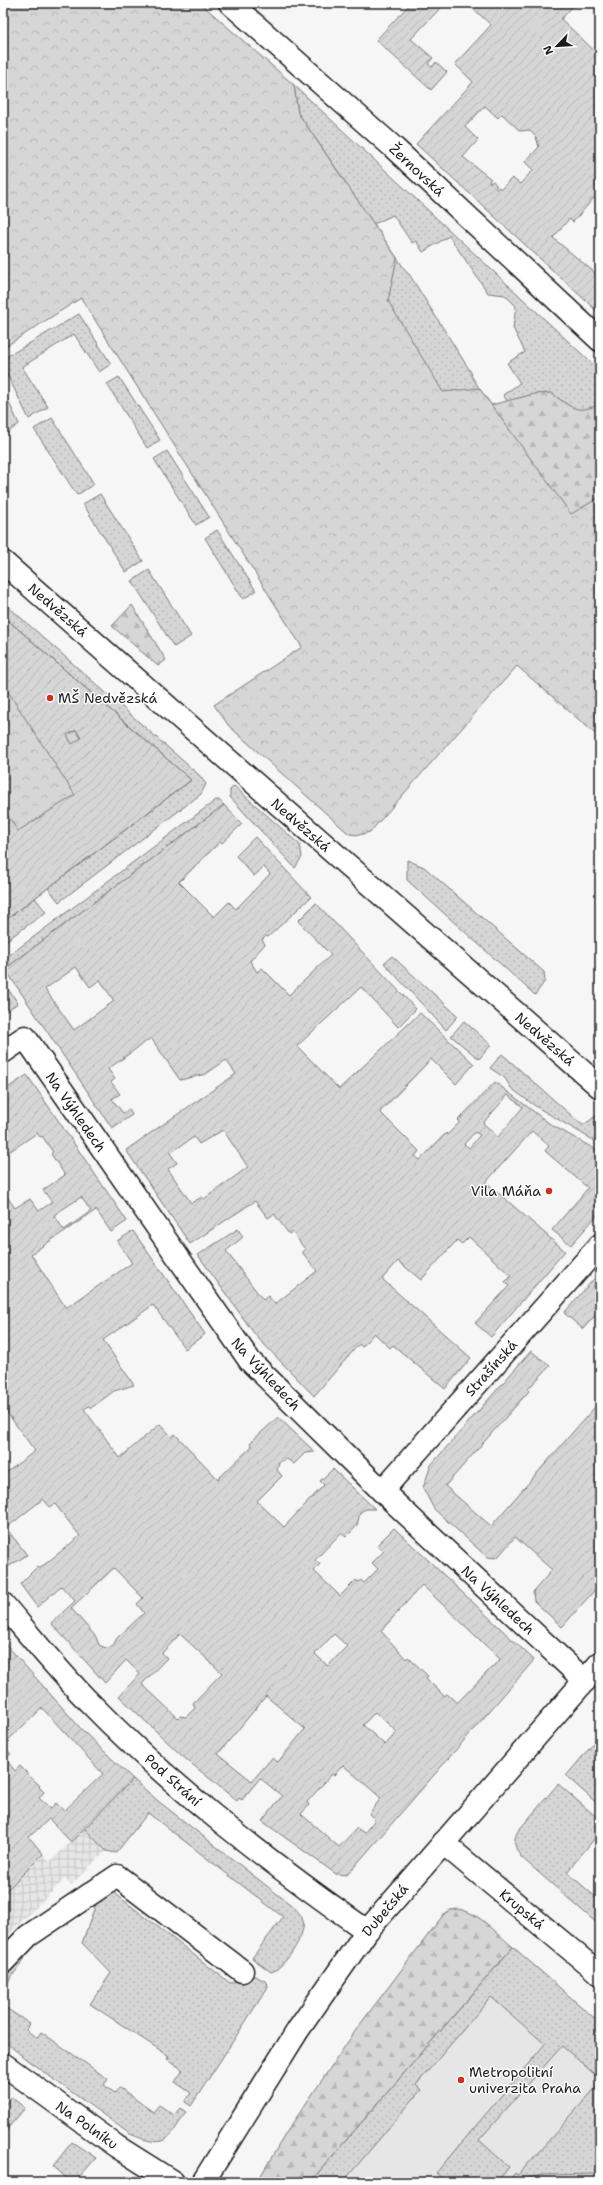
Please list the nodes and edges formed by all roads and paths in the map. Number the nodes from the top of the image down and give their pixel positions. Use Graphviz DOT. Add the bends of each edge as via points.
graph roads {
  1 [pos="230,3"];
  2 [pos="600,340"];
  3 [pos="3,562"];
  4 [pos="3,1052"];
  5 [pos="600,1087"];
  6 [pos="600,1246"];
  7 [pos="382,1491"];
  8 [pos="3,1604"];
  9 [pos="600,1663"];
  10 [pos="584,1680"];
  11 [pos="443,1843"];
  12 [pos="367,1931"];
  13 [pos="3,1962"];
  14 [pos="242,1971"];
  15 [pos="600,1974"];
  16 [pos="3,2064"];
  17 [pos="173,2182"];
  18 [pos="203,2182"];
  1 -- 2 [label="street, Žernovská" via="393,148"];
  3 -- 5 [label="street, Nedvězská"];
  4 -- 7 [label="street, Na Výhledech" via="25,1037 250,1361"];
  6 -- 7 [label="street, Strašínská"];
  7 -- 10 [label="street, Na Výhledech"];
  8 -- 12 [label="street, Pod Strání" via="90,1703 122,1734 213,1815"];
  9 -- 10 [label="street, Dubečská"];
  10 -- 11 [label="street, Dubečská"];
  11 -- 12 [label="street, Dubečská"];
  11 -- 15 [label="street, Krupská"];
  12 -- 18 [label="street, Dubečská" via="289,2043"];
  13 -- 14 [label="street" via="28,1936 117,1876"];
  16 -- 17 [label="street, Na Polníku" via="116,2146"];
}
